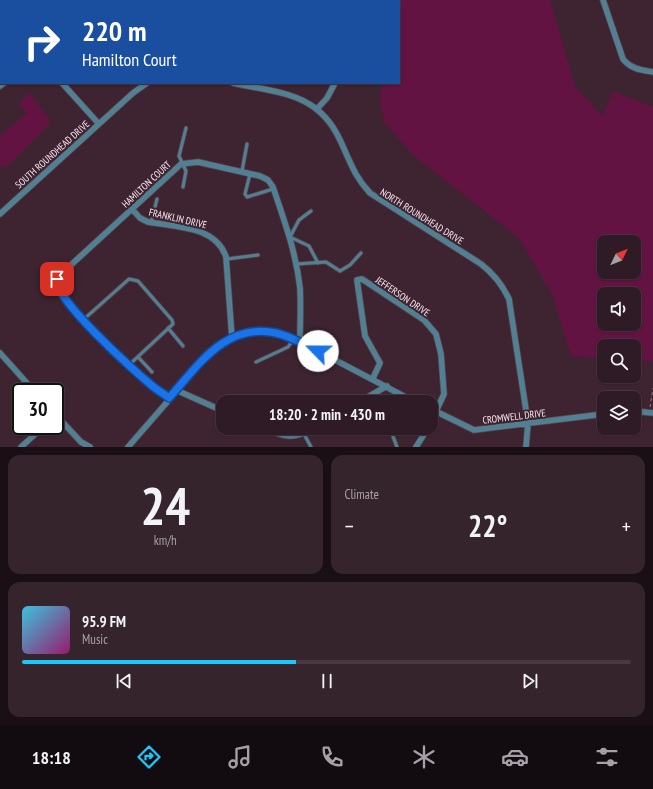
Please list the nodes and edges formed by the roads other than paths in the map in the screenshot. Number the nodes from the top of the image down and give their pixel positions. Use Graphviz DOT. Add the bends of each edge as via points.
graph roads {
  1 [pos="603,0"];
  2 [pos="653,72"];
  3 [pos="63,84"];
  4 [pos="146,84"];
  5 [pos="238,84"];
  6 [pos="334,84"];
  7 [pos="317,108"];
  8 [pos="99,124"];
  9 [pos="186,128"];
  10 [pos="247,144"];
  11 [pos="183,163"];
  12 [pos="242,172"];
  13 [pos="250,174"];
  14 [pos="183,187"];
  15 [pos="273,189"];
  16 [pos="157,199"];
  17 [pos="132,209"];
  18 [pos="312,212"];
  19 [pos="0,214"];
  20 [pos="151,223"];
  21 [pos="290,237"];
  22 [pos="361,253"];
  23 [pos="258,255"];
  24 [pos="227,259"];
  25 [pos="318,263"];
  26 [pos="296,264"];
  27 [pos="83,320"];
  28 [pos="168,328"];
  29 [pos="232,338"];
  30 [pos="293,340"];
  31 [pos="300,343"];
  32 [pos="183,346"];
  33 [pos="0,353"];
  34 [pos="138,357"];
  35 [pos="256,362"];
  36 [pos="129,365"];
  37 [pos="152,372"];
  38 [pos="373,378"];
  39 [pos="27,383"];
  40 [pos="387,386"];
  41 [pos="176,390"];
  42 [pos="372,395"];
  43 [pos="403,395"];
  44 [pos="169,398"];
  45 [pos="438,404"];
  46 [pos="216,408"];
  47 [pos="641,411"];
  48 [pos="651,412"];
  49 [pos="438,413"];
  50 [pos="597,415"];
  51 [pos="528,423"];
  52 [pos="64,424"];
  53 [pos="34,435"];
  54 [pos="283,435"];
  55 [pos="299,435"];
  56 [pos="305,435"];
  57 [pos="393,435"];
  58 [pos="424,435"];
  59 [pos="21,447"];
  60 [pos="90,447"];
  61 [pos="128,447"];
  62 [pos="311,447"];
  63 [pos="398,447"];
  64 [pos="416,447"];
  65 [pos="526,447"];
  1 -- 2 [label="street" via="623,60 628,66"];
  3 -- 8 [label="street"];
  4 -- 8 [label="street"];
  5 -- 7 [label="street, NORTH ROUNDHEAD DRIVE" via="301,98"];
  6 -- 7 [label="street" via="327,98"];
  7 -- 51 [label="street, NORTH ROUNDHEAD DRIVE" via="331,124 340,140 351,169 370,193 481,264 503,285 509,299"];
  8 -- 19 [label="street, SOUTH ROUNDHEAD DRIVE"];
  9 -- 11 [label="lane" via="180,152"];
  10 -- 12 [label="lane"];
  11 -- 12 [label="street, HAMILTON COURT" via="198,162"];
  11 -- 14 [label="lane" via="186,171"];
  11 -- 17 [label="street, HAMILTON COURT"];
  12 -- 13 [label="street, HAMILTON COURT"];
  13 -- 15 [label="street, HAMILTON COURT" via="268,180"];
  13 -- 15 [label="lane" via="245,194 247,197"];
  15 -- 21 [label="street"];
  16 -- 20 [label="lane"];
  17 -- 20 [label="street, FRANKLIN DRIVE" via="140,218"];
  17 -- 27 [label="street, HAMILTON COURT" via="55,282 64,300"];
  18 -- 21 [label="lane" via="299,220"];
  20 -- 24 [label="street, FRANKLIN DRIVE" via="204,232 223,247"];
  21 -- 25 [label="lane" via="309,246"];
  21 -- 26 [label="street"];
  22 -- 25 [label="lane" via="340,271 326,262"];
  23 -- 24 [label="lane"];
  24 -- 29 [label="street, FRANKLIN DRIVE"];
  25 -- 26 [label="lane"];
  26 -- 31 [label="street" via="300,288"];
  27 -- 28 [label="lane" via="129,279 138,281 172,320 173,324"];
  27 -- 36 [label="street, HAMILTON COURT"];
  28 -- 32 [label="lane"];
  28 -- 34 [label="lane"];
  29 -- 30 [label="street" via="255,332 269,332"];
  29 -- 41 [label="street" via="215,347"];
  30 -- 31 [label="street"];
  30 -- 35 [label="lane" via="288,347"];
  31 -- 38 [label="street"];
  33 -- 39 [label="street"];
  34 -- 36 [label="lane"];
  34 -- 37 [label="lane"];
  36 -- 44 [label="street, HAMILTON COURT"];
  38 -- 40 [label="street"];
  38 -- 45 [label="street, JEFFERSON DRIVE" via="380,363 365,336 357,280 362,280 424,320 436,334 441,354 444,394"];
  40 -- 42 [label="street"];
  40 -- 43 [label="street"];
  41 -- 44 [label="street"];
  41 -- 46 [label="street"];
  44 -- 61 [label="street"];
  47 -- 48 [label="street"];
  49 -- 51 [label="street, CROMWELL DRIVE" via="474,430"];
  50 -- 51 [label="street, CROMWELL DRIVE"];
  51 -- 65 [label="street"];
  52 -- 60 [label="street" via="81,442"];
  53 -- 59 [label="street"];
  54 -- 55 [label="street"];
  56 -- 62 [label="lane"];
  57 -- 63 [label="lane"];
  58 -- 64 [label="street"];
}
